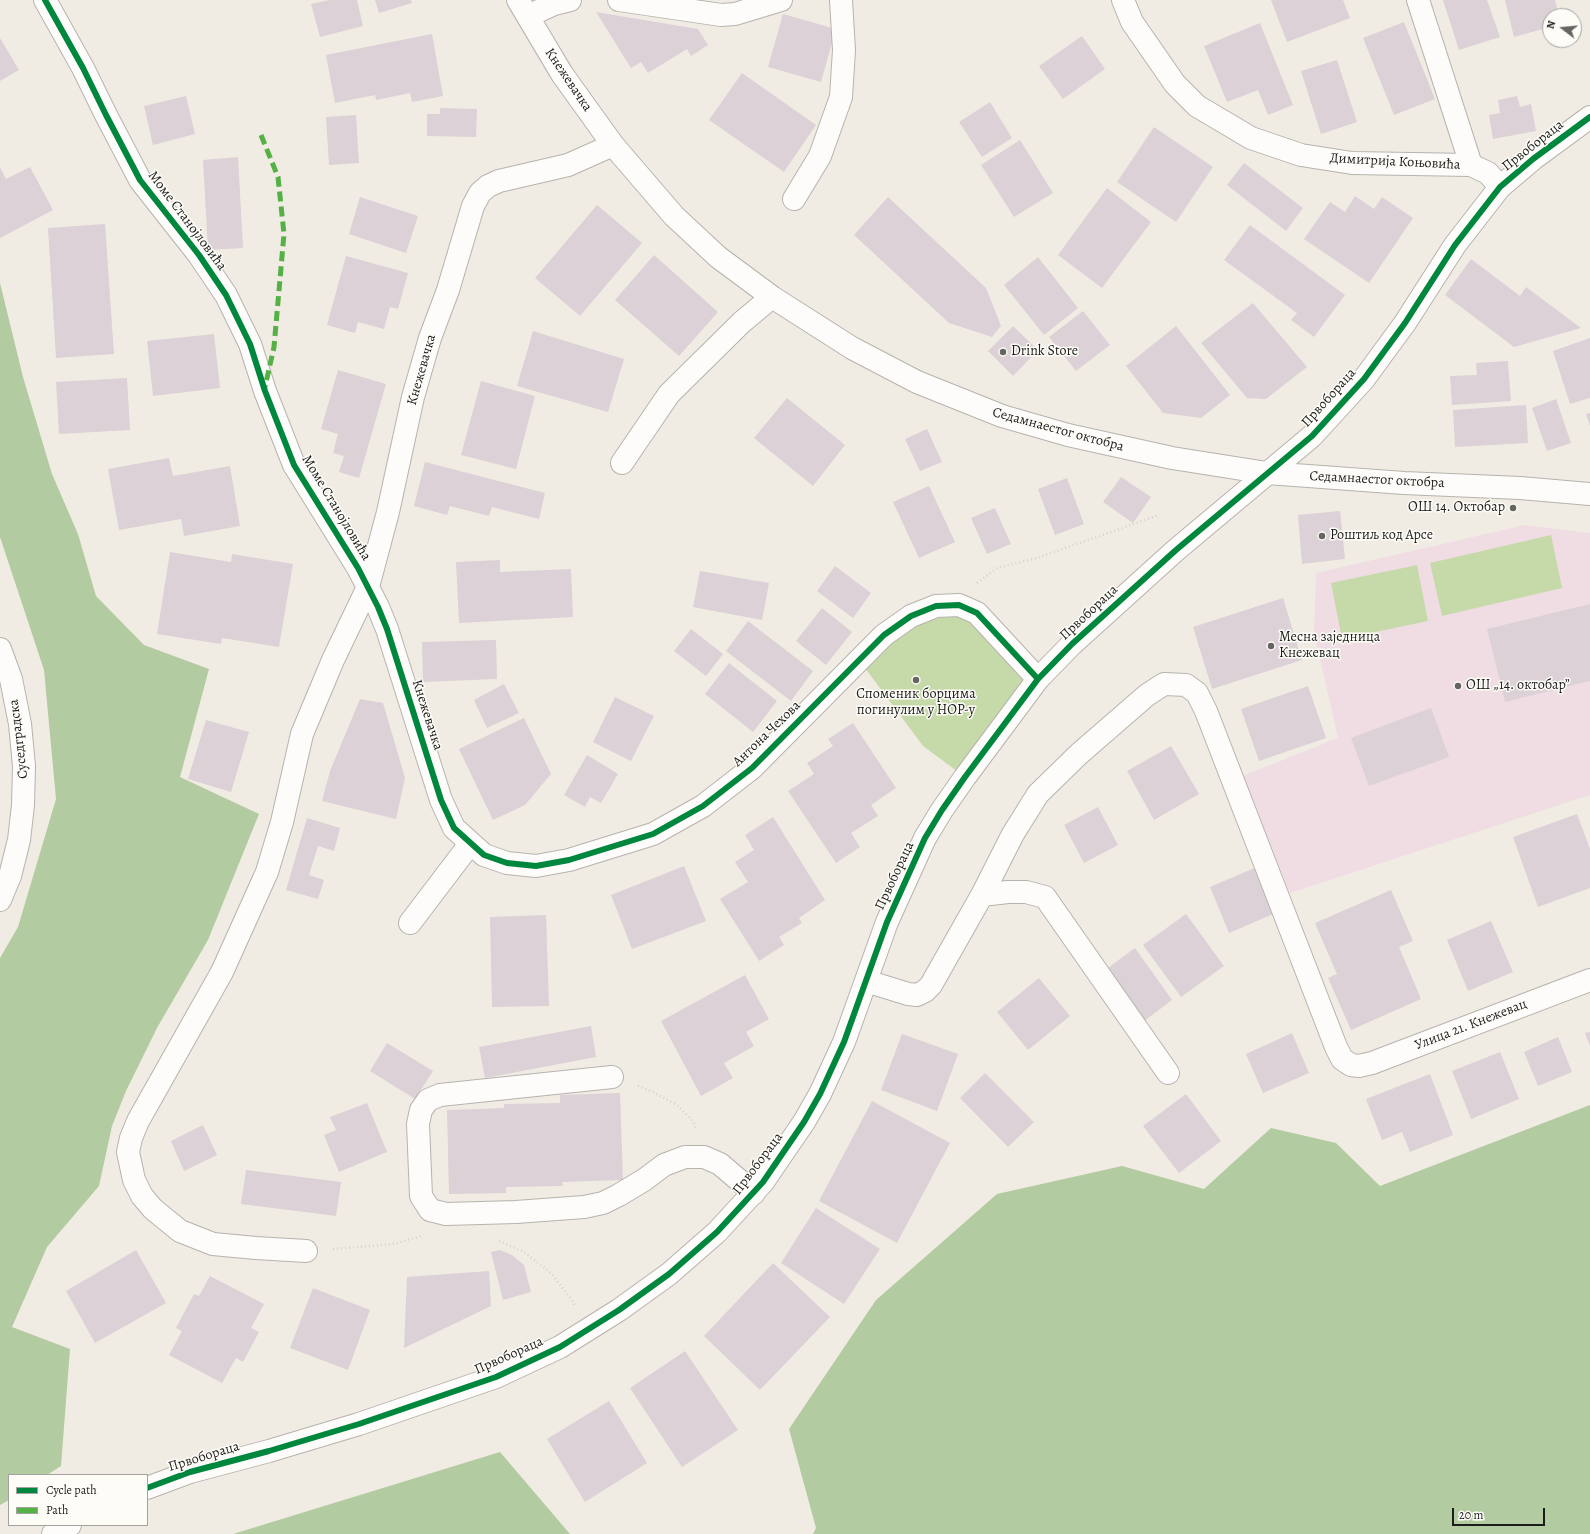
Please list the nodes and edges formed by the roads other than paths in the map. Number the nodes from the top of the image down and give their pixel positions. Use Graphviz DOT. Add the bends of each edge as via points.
graph roads {
  1 [pos="44,0"];
  2 [pos="570,0"];
  3 [pos="619,0"];
  4 [pos="781,0"];
  5 [pos="841,0"];
  6 [pos="1123,0"];
  7 [pos="1418,0"];
  8 [pos="523,8"];
  9 [pos="1590,117"];
  10 [pos="613,145"];
  11 [pos="1471,165"];
  12 [pos="1500,187"];
  13 [pos="794,199"];
  14 [pos="772,297"];
  15 [pos="622,463"];
  16 [pos="1268,473"];
  17 [pos="1590,494"];
  18 [pos="368,588"];
  19 [pos="0,649"];
  20 [pos="1038,679"];
  21 [pos="470,844"];
  22 [pos="982,895"];
  23 [pos="0,900"];
  24 [pos="410,923"];
  25 [pos="1590,980"];
  26 [pos="866,981"];
  27 [pos="1168,1073"];
  28 [pos="612,1077"];
  29 [pos="754,1193"];
  30 [pos="306,1251"];
  31 [pos="148,1488"];
  32 [pos="68,1526"];
  33 [pos="53,1534"];
  1 -- 18 [label="street, Моме Станојловића" via="80,62 140,180 199,255 226,295 250,344 294,465"];
  2 -- 8 [label="street"];
  3 -- 4 [label="street" via="721,15 735,14"];
  5 -- 13 [label="street" via="844,50 841,97 820,156"];
  6 -- 11 [label="street, Димитрија Коњовића" via="1132,22 1174,84 1197,106 1251,138 1301,155 1352,162"];
  7 -- 11 [label="street, Димитрија Коњовића"];
  8 -- 10 [label="street, Кнежевачка" via="562,74"];
  9 -- 12 [label="street, Првобораца"];
  10 -- 14 [label="street, Седамнаестог октобра" via="674,216 718,257"];
  10 -- 18 [label="street, Кнежевачка" via="568,165 499,181 480,193 473,206 413,397 388,512"];
  11 -- 12 [label="street, Димитрија Коњовића" via="1488,173"];
  12 -- 16 [label="street, Првобораца" via="1455,245 1405,323 1364,379 1312,436"];
  14 -- 15 [label="street" via="742,322 669,394"];
  14 -- 16 [label="street, Седамнаестог октобра" via="852,348 917,382 1002,416 1068,435 1165,457"];
  16 -- 17 [label="street, Седамнаестог октобра"];
  16 -- 20 [label="street, Првобораца" via="1157,567 1072,644"];
  18 -- 21 [label="street, Кнежевачка" via="387,629 441,800 454,828"];
  18 -- 30 [label="street" via="332,660 302,734 282,822 267,872 222,972 138,1121 128,1152 134,1180 142,1196 153,1209 180,1231 213,1244"];
  19 -- 23 [label="street, Суседградска" via="11,680 20,724 24,766 24,805 19,840 10,876"];
  20 -- 21 [label="street, Антона Чехова" via="977,613 959,605 936,606 911,616 884,635 752,768 703,806 653,834 570,860 536,866 507,863 484,855"];
  20 -- 26 [label="street, Првобораца" via="965,777 925,838 887,922"];
  21 -- 24 [label="street"];
  22 -- 25 [label="street, Улица 21. Кнежевац" via="1013,834 1038,794 1079,754 1147,695 1164,684 1186,686 1197,694 1206,711 1342,1059 1351,1065 1372,1063"];
  22 -- 26 [label="street" via="931,985 925,991 917,995 908,994"];
  22 -- 27 [label="street" via="1026,892 1045,897"];
  26 -- 29 [label="street, Првобораца" via="844,1042 820,1094 779,1160"];
  28 -- 29 [label="street" via="440,1095 428,1100 421,1110 418,1124 421,1196 430,1210 446,1214 584,1207 603,1203 644,1180 664,1165 685,1157 704,1157 720,1164"];
  29 -- 31 [label="street, Првобораца" via="717,1232 669,1274 619,1310 560,1346 496,1377 359,1424 190,1472"];
  32 -- 33 [label="street"];
}
